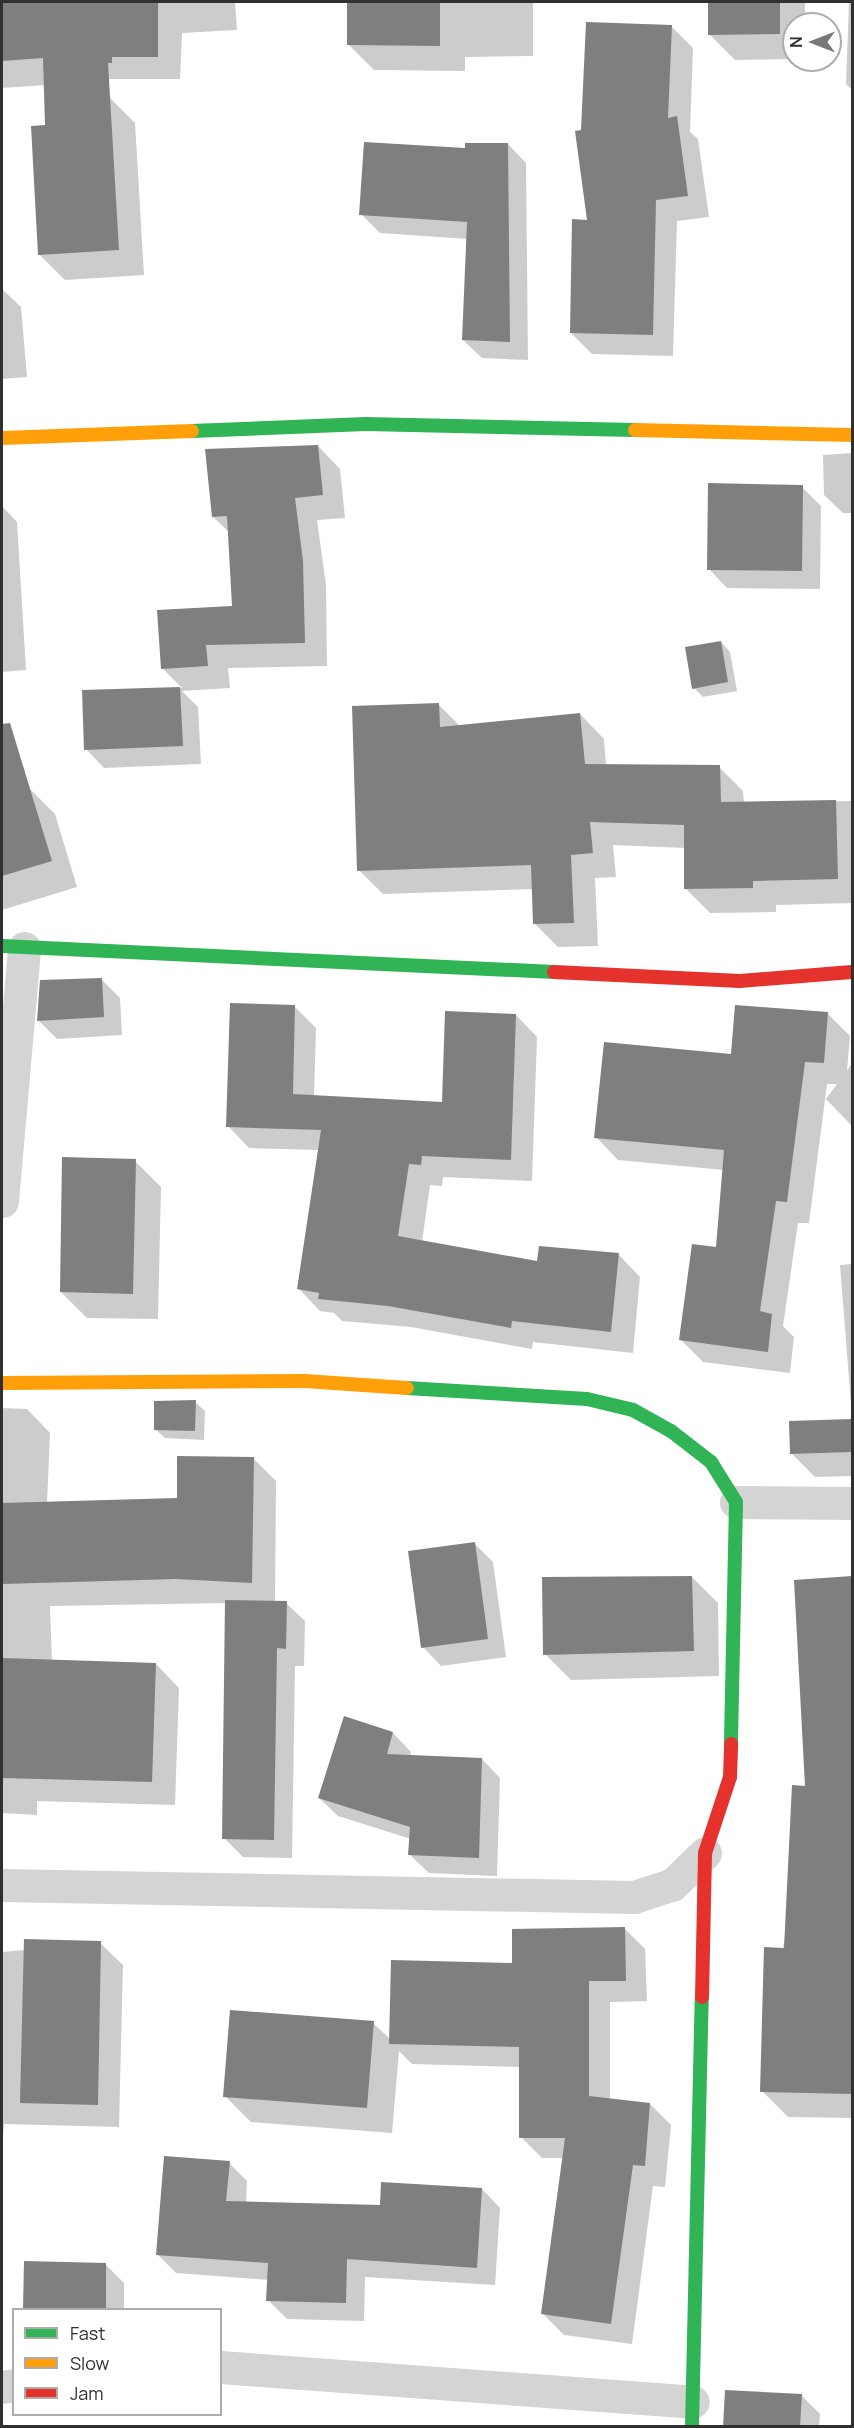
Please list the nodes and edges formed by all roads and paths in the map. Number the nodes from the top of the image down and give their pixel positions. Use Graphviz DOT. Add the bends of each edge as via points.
graph roads {
  1 [pos="852,435"];
  2 [pos="2,438"];
  3 [pos="13,947"];
  4 [pos="852,972"];
  5 [pos="2,1201"];
  6 [pos="2,1383"];
  7 [pos="736,1502"];
  8 [pos="852,1503"];
  9 [pos="705,1853"];
  10 [pos="2,1885"];
  11 [pos="222,2367"];
  12 [pos="692,2414"];
  1 -- 2 [label="street" via="366,424"];
  3 -- 4 [label="street" via="740,981"];
  3 -- 5 [label="street"];
  6 -- 7 [label="street" via="305,1381 586,1398 633,1410 671,1431 711,1462"];
  7 -- 8 [label="street"];
  7 -- 9 [label="street" via="730,1777"];
  9 -- 10 [label="street" via="672,1885 634,1897"];
  9 -- 12 [label="street"];
  11 -- 12 [label="street"];
}
